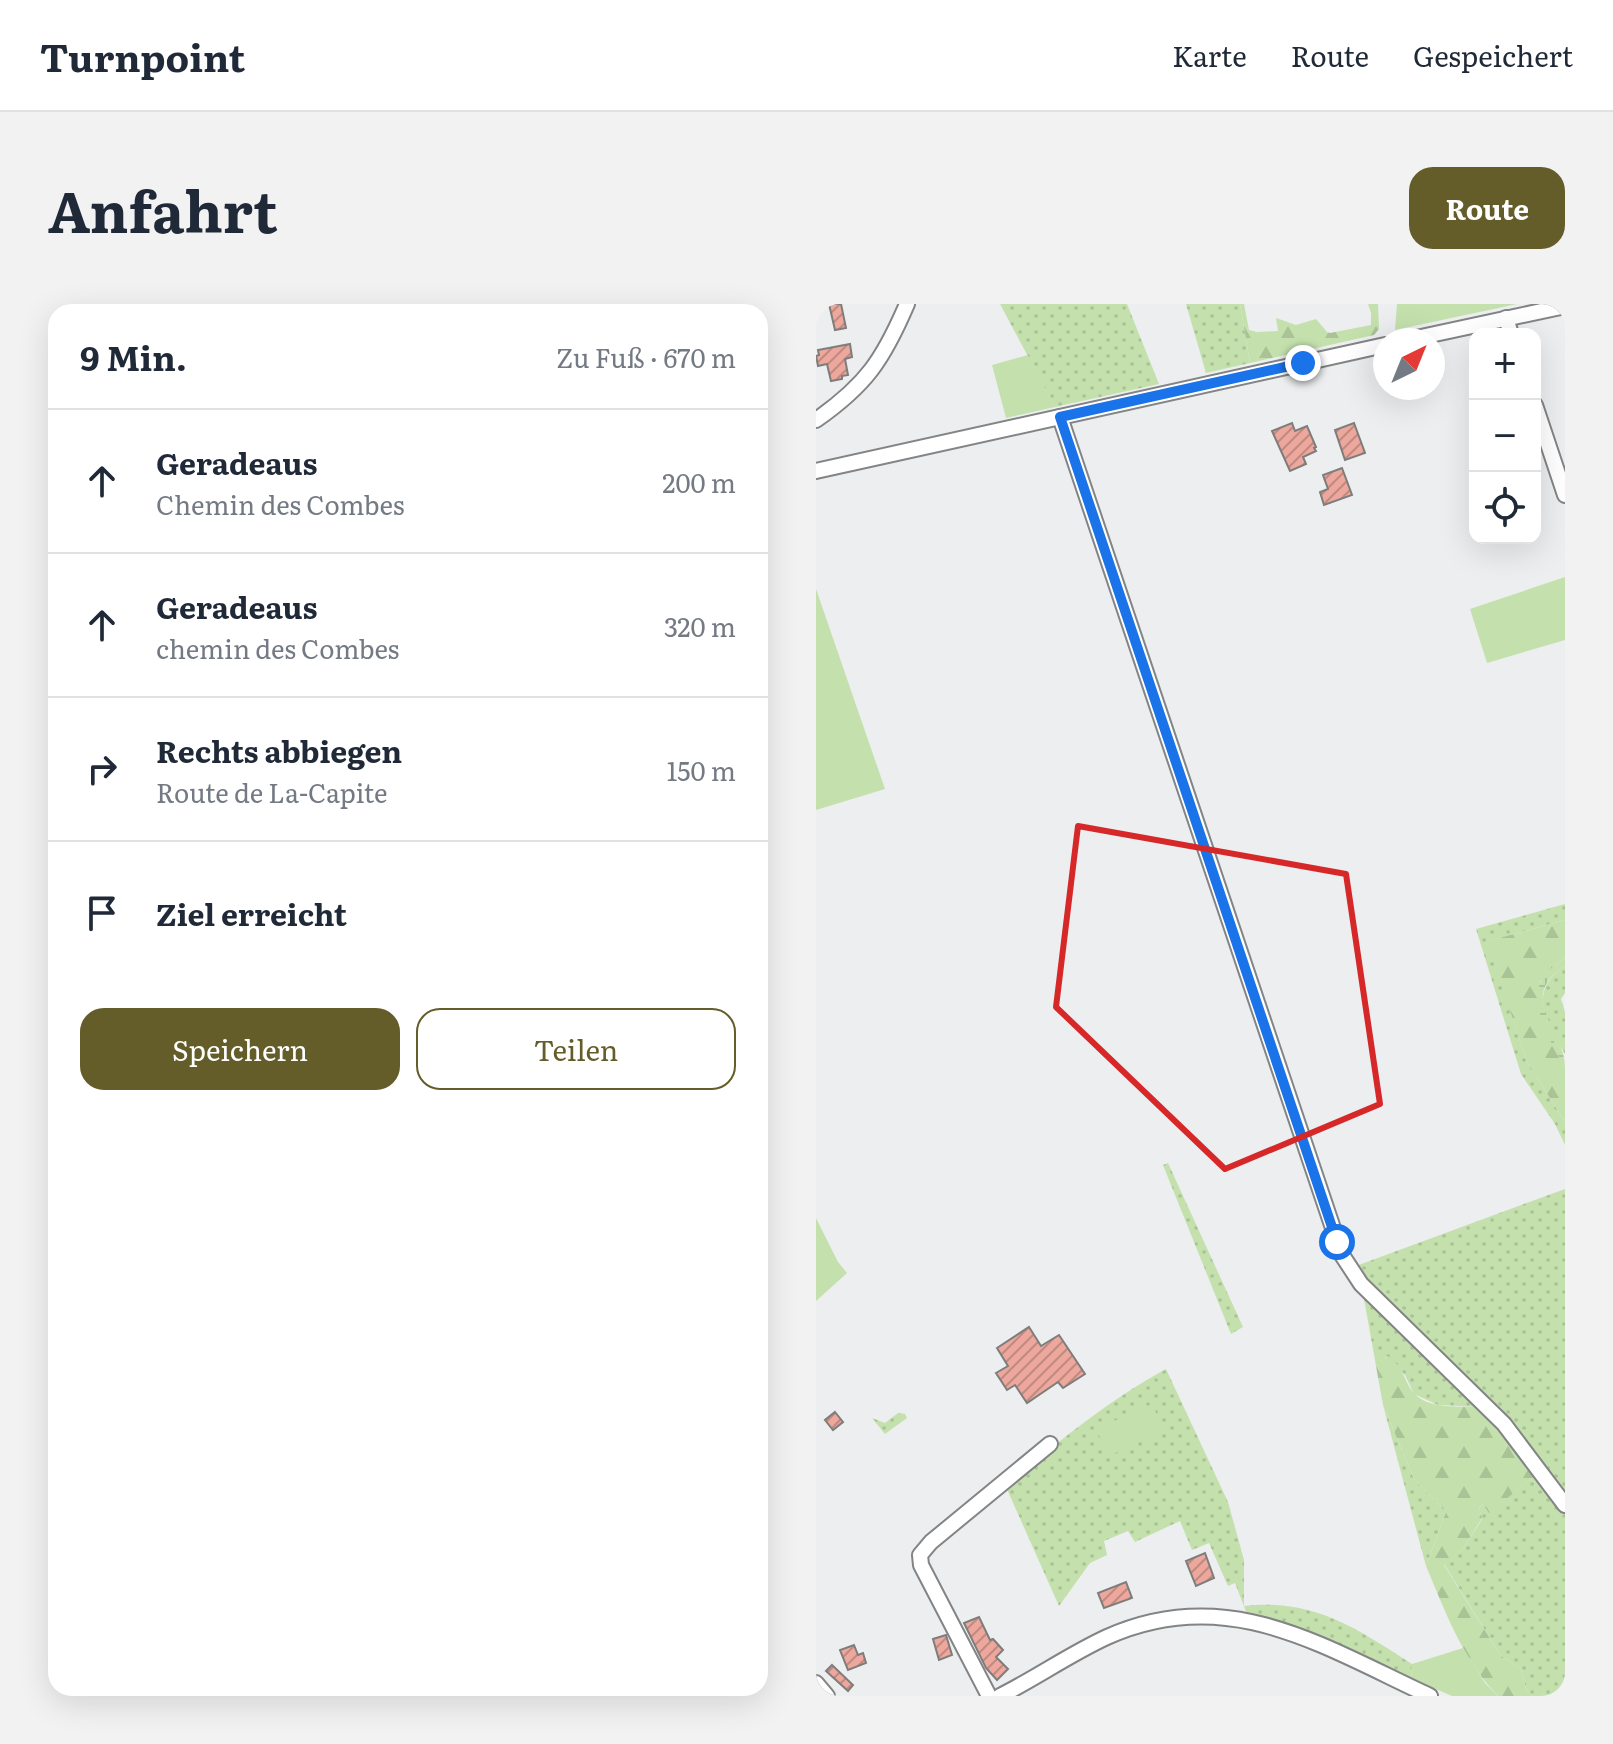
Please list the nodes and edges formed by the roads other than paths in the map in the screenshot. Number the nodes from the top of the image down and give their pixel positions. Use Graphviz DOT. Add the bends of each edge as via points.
graph roads {
  1 [pos="907,304"];
  2 [pos="1565,306"];
  3 [pos="1506,318"];
  4 [pos="1509,328"];
  5 [pos="1445,332"];
  6 [pos="1373,348"];
  7 [pos="1060,417"];
  8 [pos="816,420"];
  9 [pos="1541,423"];
  10 [pos="816,471"];
  11 [pos="1565,495"];
  12 [pos="1050,1444"];
  13 [pos="1565,1505"];
  14 [pos="816,1683"];
  15 [pos="827,1696"];
  16 [pos="989,1696"];
  17 [pos="1000,1696"];
  18 [pos="1430,1696"];
  1 -- 8 [label="street" via="863,382"];
  2 -- 3 [label="street"];
  3 -- 4 [label="street"];
  3 -- 5 [label="street"];
  6 -- 7 [label="street"];
  7 -- 10 [label="street"];
  7 -- 13 [label="street" via="1345,1262 1504,1424"];
  9 -- 11 [label="street"];
  12 -- 16 [label="street" via="920,1555"];
  14 -- 15 [label="street"];
  17 -- 18 [label="street" via="1119,1632 1162,1619 1204,1615 1284,1631"];
}
